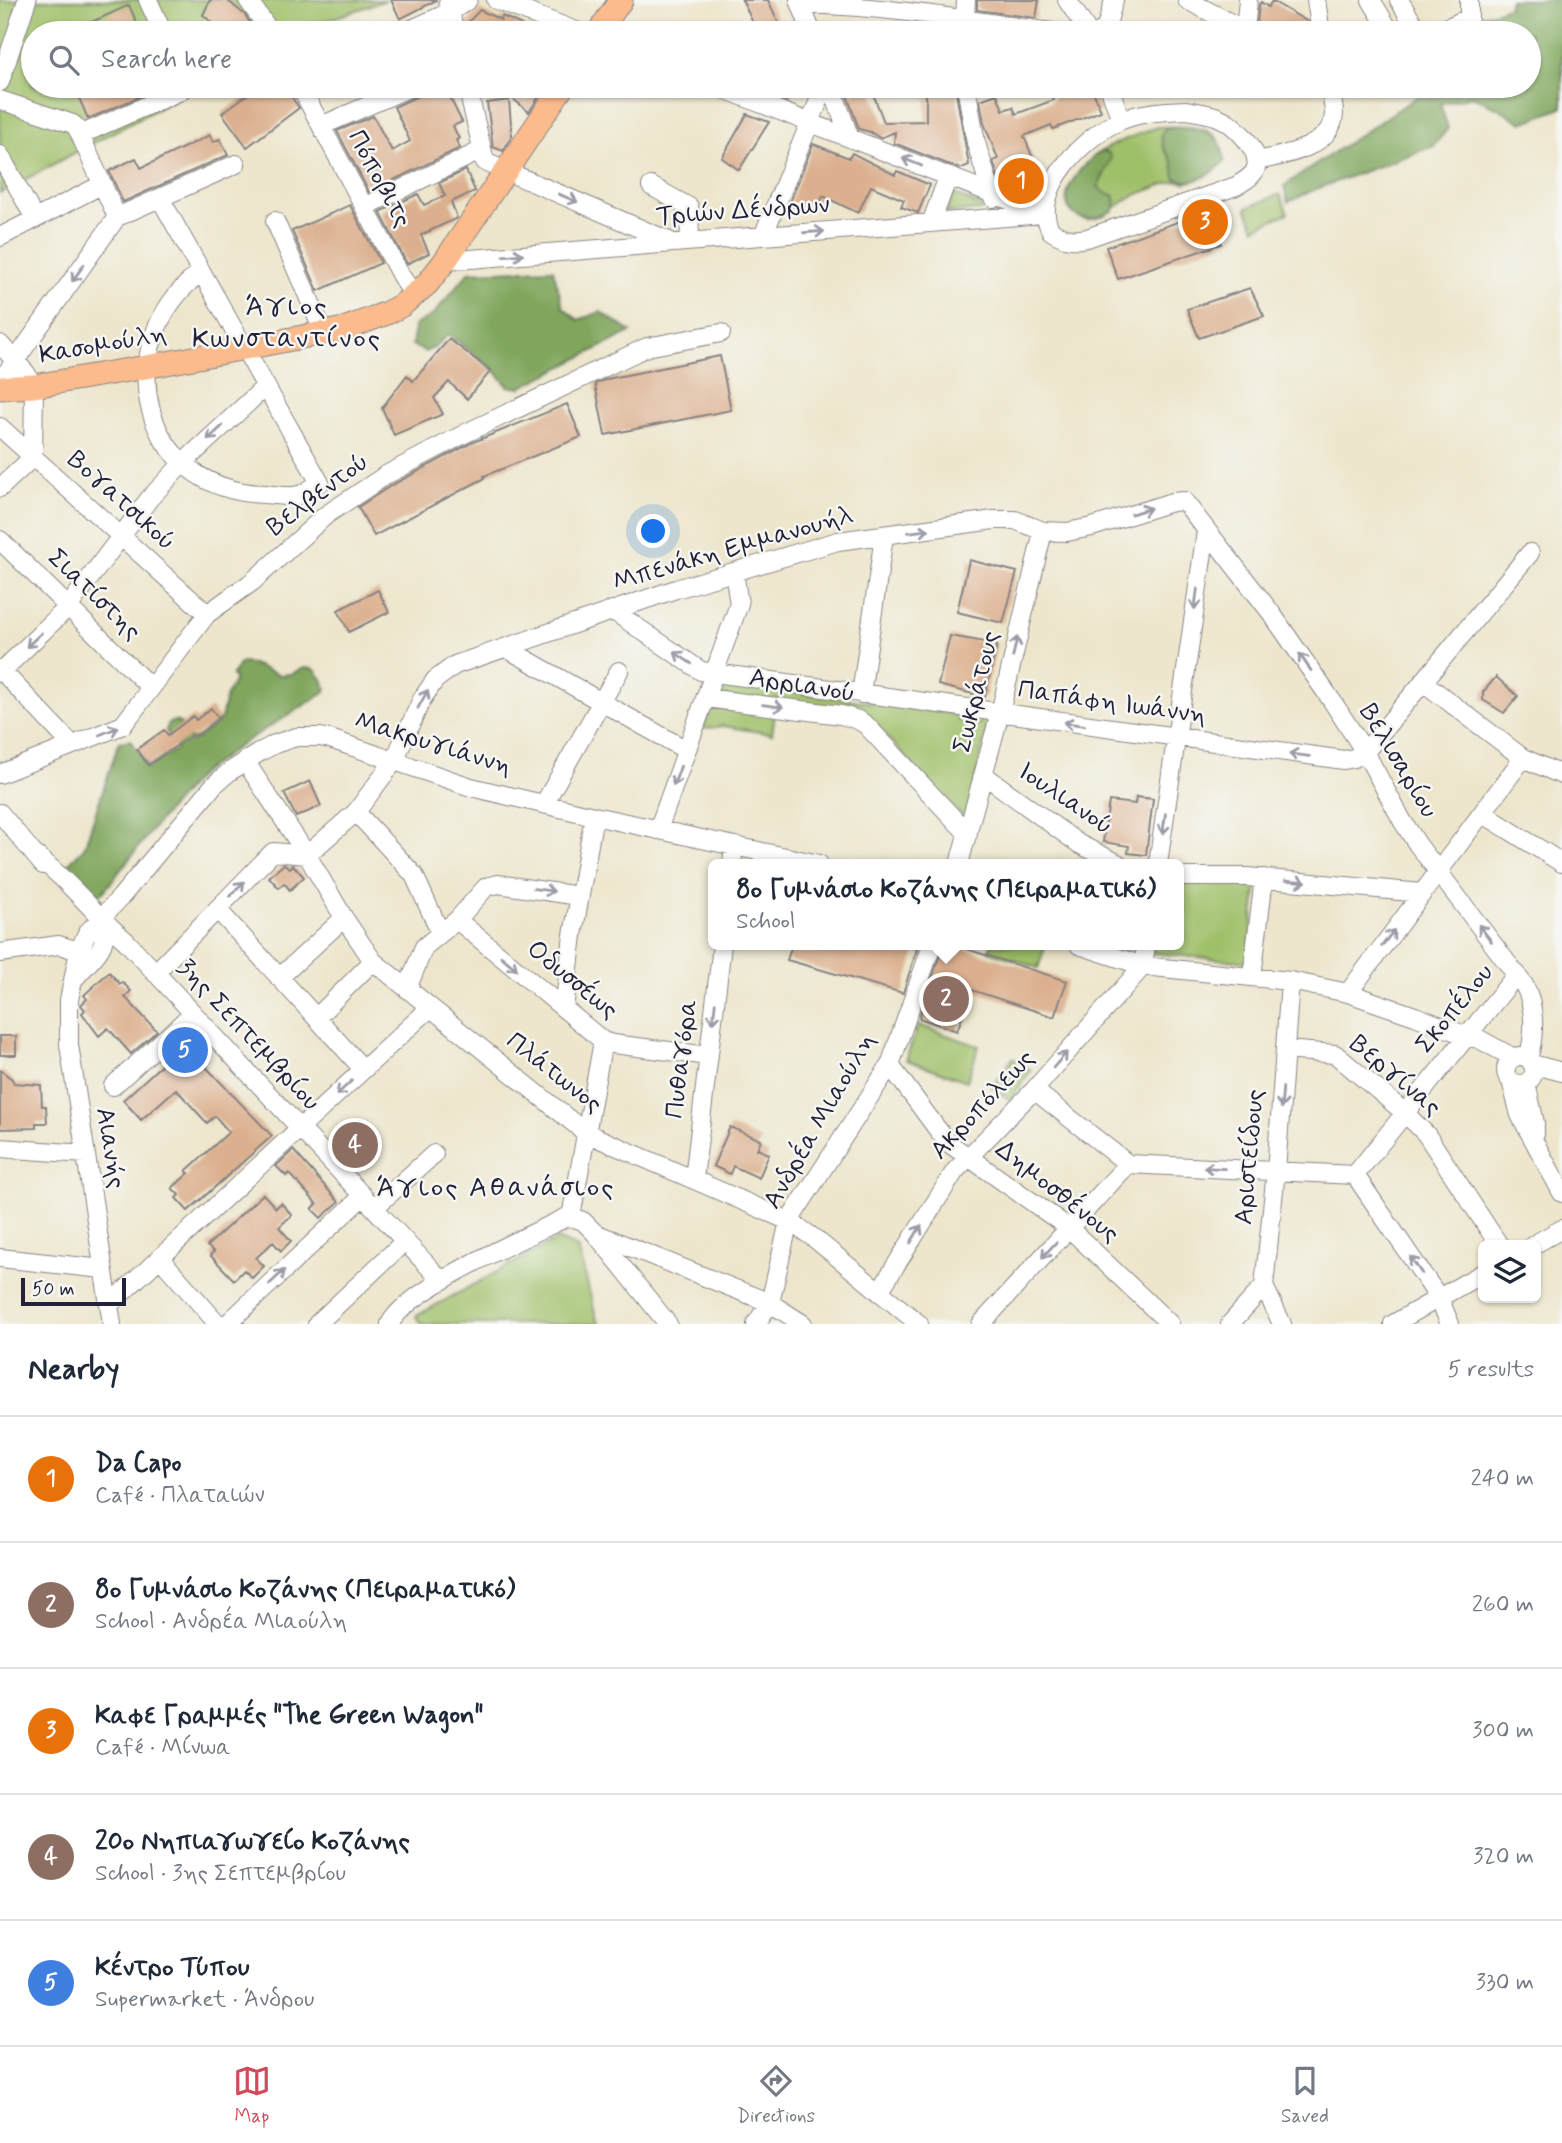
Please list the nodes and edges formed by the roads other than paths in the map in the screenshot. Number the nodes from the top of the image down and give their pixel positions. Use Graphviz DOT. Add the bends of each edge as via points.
graph roads {
  1 [pos="27,0"];
  2 [pos="148,0"];
  3 [pos="248,0"];
  4 [pos="468,0"];
  5 [pos="496,0"];
  6 [pos="621,0"];
  7 [pos="966,0"];
  8 [pos="1067,0"];
  9 [pos="1114,0"];
  10 [pos="1186,0"];
  11 [pos="1248,0"];
  12 [pos="1316,0"];
  13 [pos="1371,0"];
  14 [pos="1399,0"];
  15 [pos="1469,0"];
  16 [pos="800,2"];
  17 [pos="449,6"];
  18 [pos="158,21"];
  19 [pos="263,21"];
  20 [pos="423,21"];
  21 [pos="550,21"];
  22 [pos="606,21"];
  23 [pos="807,21"];
  24 [pos="933,21"];
  25 [pos="964,21"];
  26 [pos="1081,21"];
  27 [pos="1108,21"];
  28 [pos="1226,21"];
  29 [pos="1247,21"];
  30 [pos="1319,21"];
  31 [pos="1384,21"];
  32 [pos="1412,21"];
  33 [pos="1462,21"];
  34 [pos="0,82"];
  35 [pos="164,98"];
  36 [pos="306,98"];
  37 [pos="385,98"];
  38 [pos="471,98"];
  39 [pos="551,98"];
  40 [pos="747,98"];
  41 [pos="820,98"];
  42 [pos="835,98"];
  43 [pos="968,98"];
  44 [pos="1113,98"];
  45 [pos="1331,98"];
  46 [pos="0,100"];
  47 [pos="1121,120"];
  48 [pos="809,122"];
  49 [pos="321,126"];
  50 [pos="80,135"];
  51 [pos="850,138"];
  52 [pos="0,155"];
  53 [pos="491,161"];
  54 [pos="1257,161"];
  55 [pos="236,164"];
  56 [pos="948,177"];
  57 [pos="103,184"];
  58 [pos="651,186"];
  59 [pos="991,193"];
  60 [pos="160,198"];
  61 [pos="364,207"];
  62 [pos="1044,214"];
  63 [pos="117,217"];
  64 [pos="1002,217"];
  65 [pos="35,219"];
  66 [pos="275,221"];
  67 [pos="931,223"];
  68 [pos="763,236"];
  69 [pos="0,237"];
  70 [pos="681,242"];
  71 [pos="445,261"];
  72 [pos="201,272"];
  73 [pos="414,295"];
  74 [pos="324,333"];
  75 [pos="721,333"];
  76 [pos="0,345"];
  77 [pos="244,349"];
  78 [pos="15,361"];
  79 [pos="146,367"];
  80 [pos="0,382"];
  81 [pos="34,386"];
  82 [pos="266,386"];
  83 [pos="0,388"];
  84 [pos="0,427"];
  85 [pos="33,457"];
  86 [pos="183,463"];
  87 [pos="0,488"];
  88 [pos="1184,501"];
  89 [pos="1043,531"];
  90 [pos="1206,531"];
  91 [pos="120,535"];
  92 [pos="884,536"];
  93 [pos="0,540"];
  94 [pos="1531,553"];
  95 [pos="734,572"];
  96 [pos="68,607"];
  97 [pos="612,610"];
  98 [pos="207,614"];
  99 [pos="506,648"];
  100 [pos="1,671"];
  101 [pos="618,671"];
  102 [pos="714,673"];
  103 [pos="1423,682"];
  104 [pos="151,688"];
  105 [pos="861,694"];
  106 [pos="705,698"];
  107 [pos="601,702"];
  108 [pos="1000,713"];
  109 [pos="1176,738"];
  110 [pos="72,745"];
  111 [pos="686,750"];
  112 [pos="1365,752"];
  113 [pos="1523,758"];
  114 [pos="245,761"];
  115 [pos="394,761"];
  116 [pos="0,774"];
  117 [pos="984,775"];
  118 [pos="1562,775"];
  119 [pos="544,804"];
  120 [pos="356,812"];
  121 [pos="0,813"];
  122 [pos="1482,813"];
  123 [pos="594,816"];
  124 [pos="657,830"];
  125 [pos="968,834"];
  126 [pos="307,855"];
  127 [pos="733,855"];
  128 [pos="771,859"];
  129 [pos="960,859"];
  130 [pos="1109,859"];
  131 [pos="1159,859"];
  132 [pos="1562,863"];
  133 [pos="1438,873"];
  134 [pos="1184,877"];
  135 [pos="1264,878"];
  136 [pos="1422,893"];
  137 [pos="579,896"];
  138 [pos="114,905"];
  139 [pos="217,909"];
  140 [pos="90,918"];
  141 [pos="344,918"];
  142 [pos="457,919"];
  143 [pos="440,932"];
  144 [pos="125,941"];
  145 [pos="103,944"];
  146 [pos="721,950"];
  147 [pos="930,950"];
  148 [pos="1094,950"];
  149 [pos="1145,950"];
  150 [pos="79,951"];
  151 [pos="0,953"];
  152 [pos="373,961"];
  153 [pos="1143,966"];
  154 [pos="155,973"];
  155 [pos="1517,974"];
  156 [pos="1252,977"];
  157 [pos="279,978"];
  158 [pos="74,979"];
  159 [pos="1290,981"];
  160 [pos="407,989"];
  161 [pos="1348,993"];
  162 [pos="430,1008"];
  163 [pos="564,1009"];
  164 [pos="193,1013"];
  165 [pos="316,1018"];
  166 [pos="1466,1036"];
  167 [pos="603,1041"];
  168 [pos="1285,1050"];
  169 [pos="709,1056"];
  170 [pos="890,1065"];
  171 [pos="363,1069"];
  172 [pos="1521,1071"];
  173 [pos="1562,1072"];
  174 [pos="1562,1082"];
  175 [pos="113,1086"];
  176 [pos="1034,1090"];
  177 [pos="1405,1113"];
  178 [pos="300,1128"];
  179 [pos="586,1133"];
  180 [pos="0,1148"];
  181 [pos="85,1154"];
  182 [pos="434,1154"];
  183 [pos="970,1157"];
  184 [pos="1128,1164"];
  185 [pos="1276,1171"];
  186 [pos="1356,1175"];
  187 [pos="694,1179"];
  188 [pos="1562,1192"];
  189 [pos="369,1202"];
  190 [pos="571,1217"];
  191 [pos="789,1221"];
  192 [pos="1069,1228"];
  193 [pos="1562,1229"];
  194 [pos="595,1233"];
  195 [pos="1496,1240"];
  196 [pos="405,1241"];
  197 [pos="1541,1241"];
  198 [pos="648,1253"];
  199 [pos="0,1258"];
  200 [pos="160,1258"];
  201 [pos="624,1268"];
  202 [pos="103,1269"];
  203 [pos="1478,1276"];
  204 [pos="442,1281"];
  205 [pos="1264,1286"];
  206 [pos="880,1292"];
  207 [pos="1439,1298"];
  208 [pos="770,1303"];
  209 [pos="109,1305"];
  210 [pos="112,1324"];
  211 [pos="218,1324"];
  212 [pos="227,1324"];
  213 [pos="317,1324"];
  214 [pos="390,1324"];
  215 [pos="668,1324"];
  216 [pos="756,1324"];
  217 [pos="803,1324"];
  218 [pos="919,1324"];
  219 [pos="981,1324"];
  220 [pos="1170,1324"];
  221 [pos="1230,1324"];
  222 [pos="1282,1324"];
  223 [pos="1393,1324"];
  224 [pos="1450,1324"];
  1 -- 34 [label="street"];
  2 -- 18 [label="street"];
  3 -- 19 [label="street"];
  4 -- 17 [label="street"];
  5 -- 21 [label="street"];
  6 -- 22 [label="main road"];
  7 -- 25 [label="street"];
  8 -- 26 [label="street"];
  9 -- 27 [label="street"];
  10 -- 28 [label="street"];
  11 -- 29 [label="street"];
  12 -- 30 [label="street"];
  13 -- 31 [label="street"];
  14 -- 32 [label="street"];
  15 -- 33 [label="street" via="1469,18"];
  16 -- 23 [label="street"];
  16 -- 24 [label="street"];
  17 -- 20 [label="street"];
  35 -- 50 [label="street"];
  36 -- 49 [label="street, Πόποβιτς"];
  37 -- 49 [label="street"];
  38 -- 53 [label="street"];
  39 -- 53 [label="main road, Κασομούλη"];
  40 -- 48 [label="street"];
  41 -- 48 [label="street"];
  42 -- 51 [label="street"];
  43 -- 59 [label="street"];
  44 -- 47 [label="street"];
  45 -- 54 [label="street" via="1334,115 1324,136"];
  46 -- 50 [label="street" via="73,124"];
  47 -- 54 [label="street" via="1164,111 1220,117 1245,137"];
  47 -- 62 [label="street" via="1072,156 1054,184"];
  48 -- 51 [label="street"];
  48 -- 68 [label="street"];
  49 -- 61 [label="street, Πόποβιτς"];
  50 -- 57 [label="street"];
  56 -- 51 [label="street, one-way"];
  52 -- 65 [label="street"];
  53 -- 61 [label="street"];
  53 -- 70 [label="street, one-way"];
  53 -- 71 [label="main road, Κασομούλη" via="492,191"];
  54 -- 62 [label="street" via="1248,179 1236,186 1075,241 1051,231"];
  55 -- 60 [label="street"];
  56 -- 59 [label="street"];
  56 -- 67 [label="street"];
  57 -- 63 [label="street"];
  57 -- 65 [label="street"];
  58 -- 70 [label="street" via="689,207"];
  59 -- 62 [label="street"];
  59 -- 64 [label="street"];
  60 -- 63 [label="street"];
  60 -- 72 [label="street"];
  61 -- 73 [label="street, Πόποβιτς"];
  62 -- 64 [label="street, Τριών Δένδρων"];
  63 -- 78 [label="street, one-way"];
  64 -- 67 [label="street, Τριών Δένδρων"];
  65 -- 69 [label="street"];
  66 -- 74 [label="street"];
  68 -- 67 [label="street, Τριών Δένδρων, one-way"];
  68 -- 70 [label="street, Τριών Δένδρων"];
  71 -- 70 [label="street, Τριών Δένδρων, one-way"];
  71 -- 73 [label="main road, Κασομούλη"];
  72 -- 77 [label="street"];
  72 -- 79 [label="street" via="170,303 152,341"];
  73 -- 74 [label="main road, Κασομούλη" via="387,313"];
  74 -- 77 [label="main road, Κασομούλη"];
  75 -- 98 [label="street, Βελβεντού" via="647,347 423,454 326,515 252,582"];
  76 -- 78 [label="street"];
  77 -- 79 [label="main road, Κασομούλη"];
  77 -- 82 [label="street"];
  78 -- 80 [label="street"];
  78 -- 81 [label="street"];
  79 -- 81 [label="main road, Κασομούλη"];
  79 -- 86 [label="street" via="147,395 157,427"];
  81 -- 83 [label="main road, Κασομούλη"];
  81 -- 85 [label="street"];
  82 -- 86 [label="street, one-way"];
  82 -- 86 [label="street" via="320,483 300,496 233,492 205,481"];
  84 -- 85 [label="street, Βογατσικού"];
  85 -- 87 [label="street"];
  85 -- 91 [label="street, Βογατσικού"];
  86 -- 91 [label="street"];
  89 -- 88 [label="street, Μπενάκη Εμμανουήλ, one-way" via="1092,527"];
  88 -- 90 [label="street, Βελισαρίου"];
  92 -- 89 [label="street, Μπενάκη Εμμανουήλ, one-way" via="994,520 1015,520"];
  108 -- 89 [label="street, Σωκράτους, one-way"];
  90 -- 109 [label="street, one-way"];
  112 -- 90 [label="street, Βελισαρίου, one-way" via="1272,614"];
  91 -- 96 [label="street"];
  91 -- 98 [label="street, Βογατσικού"];
  92 -- 95 [label="street, Μπενάκη Εμμανουήλ" via="838,541"];
  92 -- 105 [label="street"];
  93 -- 96 [label="street, Σιατίστης"];
  94 -- 103 [label="street"];
  95 -- 97 [label="street, Μπενάκη Εμμανουήλ"];
  95 -- 102 [label="street" via="739,604"];
  96 -- 100 [label="street, one-way"];
  96 -- 104 [label="street, Σιατίστης"];
  97 -- 99 [label="street, Μπενάκη Εμμανουήλ"];
  102 -- 97 [label="street, Παπάφη Ιωάννη, one-way" via="701,671"];
  98 -- 104 [label="street, Βελβεντού"];
  99 -- 107 [label="street"];
  115 -- 99 [label="street, Μπενάκη Εμμανουήλ, one-way" via="435,680 455,665"];
  100 -- 110 [label="street"];
  101 -- 107 [label="street"];
  102 -- 105 [label="street, Παπάφη Ιωάννη"];
  102 -- 106 [label="street"];
  103 -- 112 [label="street"];
  103 -- 113 [label="street"];
  110 -- 104 [label="street, Βελβεντού, one-way" via="123,725"];
  105 -- 108 [label="street, Παπάφη Ιωάννη"];
  106 -- 111 [label="street"];
  106 -- 125 [label="street, Αρριανού, one-way" via="858,720"];
  107 -- 111 [label="street"];
  107 -- 119 [label="street"];
  109 -- 108 [label="street, Παπάφη Ιωάννη, one-way"];
  108 -- 117 [label="street, Σωκράτους"];
  112 -- 109 [label="street, Παπάφη Ιωάννη, one-way" via="1334,760"];
  109 -- 131 [label="street, one-way"];
  110 -- 116 [label="street, Βελβεντού"];
  111 -- 124 [label="street, one-way"];
  112 -- 133 [label="street, Βελισαρίου"];
  113 -- 118 [label="street"];
  113 -- 122 [label="street"];
  114 -- 115 [label="street, Μακρυγιάννη" via="296,737 330,739"];
  114 -- 126 [label="street, Πλάτωνος"];
  114 -- 138 [label="street, Μακρυγιάννη" via="201,799"];
  115 -- 119 [label="street, Μακρυγιάννη" via="471,787"];
  115 -- 120 [label="street, Μπενάκη Εμμανουήλ"];
  117 -- 125 [label="street, Σωκράτους"];
  117 -- 130 [label="street, Ιουλιανού" via="1079,844"];
  119 -- 123 [label="street, Μακρυγιάννη"];
  120 -- 126 [label="street, Μπενάκη Εμμανουήλ"];
  120 -- 143 [label="street" via="414,875"];
  121 -- 140 [label="street, 3ης Σεπτεμβρίου" via="37,856 57,871"];
  122 -- 132 [label="street"];
  122 -- 133 [label="street"];
  123 -- 124 [label="street, Μακρυγιάννη"];
  123 -- 137 [label="street"];
  124 -- 127 [label="street, Μακρυγιάννη"];
  125 -- 129 [label="street, Σωκράτους"];
  139 -- 126 [label="street, one-way" via="273,852"];
  126 -- 141 [label="street, Πλάτωνος"];
  127 -- 128 [label="street, Μακρυγιάννη"];
  133 -- 136 [label="street"];
  155 -- 133 [label="street, Βελισαρίου, one-way"];
  134 -- 135 [label="street"];
  135 -- 136 [label="street, one-way"];
  135 -- 156 [label="street"];
  161 -- 136 [label="street, one-way"];
  142 -- 137 [label="street, one-way" via="491,884"];
  137 -- 163 [label="street"];
  138 -- 140 [label="street, Μακρυγιάννη"];
  138 -- 144 [label="street" via="111,916"];
  139 -- 154 [label="street"];
  139 -- 157 [label="street"];
  140 -- 144 [label="street, 3ης Σεπτεμβρίου"];
  140 -- 145 [label="street" via="105,932"];
  140 -- 150 [label="street, Αιανής"];
  141 -- 152 [label="street, Πλάτωνος"];
  141 -- 157 [label="street"];
  142 -- 143 [label="street"];
  142 -- 163 [label="street, Οδυσσέως, one-way"];
  143 -- 160 [label="street" via="424,947"];
  144 -- 145 [label="street"];
  144 -- 154 [label="street, 3ης Σεπτεμβρίου"];
  145 -- 158 [label="street"];
  146 -- 169 [label="street, Πυθαγόρα, one-way"];
  147 -- 170 [label="street, Ανδρέα Μιαούλη"];
  148 -- 153 [label="street"];
  149 -- 153 [label="street"];
  150 -- 151 [label="street" via="59,945"];
  150 -- 158 [label="street, Αιανής"];
  152 -- 160 [label="street, Πλάτωνος"];
  152 -- 165 [label="street"];
  153 -- 156 [label="street"];
  176 -- 153 [label="street, Ακροπόλεως, one-way"];
  154 -- 164 [label="street, 3ης Σεπτεμβρίου"];
  155 -- 166 [label="street, Σκοπέλου"];
  155 -- 172 [label="street, Βελισαρίου" via="1531,1006 1532,1036"];
  156 -- 159 [label="street"];
  157 -- 165 [label="street"];
  158 -- 181 [label="street, Αιανής" via="69,1045"];
  159 -- 161 [label="street"];
  159 -- 168 [label="street, Αριστείδους"];
  160 -- 162 [label="street, Πλάτωνος"];
  161 -- 166 [label="street"];
  162 -- 171 [label="street"];
  162 -- 179 [label="street, Πλάτωνος"];
  163 -- 167 [label="street, Οδυσσέως"];
  164 -- 175 [label="street"];
  164 -- 178 [label="street, 3ης Σεπτεμβρίου"];
  165 -- 171 [label="street"];
  166 -- 172 [label="street" via="1479,1039"];
  166 -- 177 [label="street, Σκοπέλου"];
  167 -- 169 [label="street, Οδυσσέως"];
  167 -- 179 [label="street"];
  168 -- 177 [label="street, Βεργίνας" via="1335,1054"];
  168 -- 185 [label="street, Αριστείδους, one-way"];
  169 -- 187 [label="street, Πυθαγόρα"];
  170 -- 183 [label="street, Δημοσθένους" via="937,1130"];
  170 -- 191 [label="street, Ανδρέα Μιαούλη"];
  171 -- 178 [label="street, one-way"];
  172 -- 173 [label="street"];
  172 -- 174 [label="street"];
  172 -- 188 [label="street, Βελισαρίου" via="1535,1123 1535,1141"];
  176 -- 183 [label="street, Ακροπόλεως"];
  176 -- 184 [label="street"];
  177 -- 186 [label="street, Σκοπέλου"];
  177 -- 195 [label="street, Βεργίνας" via="1426,1134"];
  178 -- 189 [label="street, 3ης Σεπτεμβρίου"];
  178 -- 200 [label="street"];
  179 -- 187 [label="street, Πλάτωνος"];
  179 -- 190 [label="street"];
  180 -- 181 [label="street"];
  181 -- 202 [label="street, Αιανής"];
  182 -- 189 [label="street"];
  183 -- 192 [label="street, Δημοσθένους"];
  206 -- 183 [label="street, Ακροπόλεως, one-way" via="939,1195"];
  185 -- 184 [label="street, one-way"];
  184 -- 192 [label="street"];
  185 -- 186 [label="street"];
  185 -- 205 [label="street, Αριστείδους"];
  207 -- 186 [label="street, one-way"];
  187 -- 191 [label="street, Πλάτωνος"];
  189 -- 196 [label="street, 3ης Σεπτεμβρίου"];
  212 -- 189 [label="street, one-way"];
  190 -- 194 [label="street"];
  190 -- 204 [label="street"];
  191 -- 206 [label="street, Πλάτωνος"];
  191 -- 208 [label="street, Ανδρέα Μιαούλη"];
  192 -- 219 [label="street, one-way"];
  192 -- 220 [label="street, Δημοσθένους"];
  193 -- 197 [label="street"];
  194 -- 198 [label="street"];
  194 -- 201 [label="street"];
  196 -- 204 [label="street, 3ης Σεπτεμβρίου"];
  196 -- 213 [label="street"];
  198 -- 201 [label="street"];
  198 -- 208 [label="street"];
  199 -- 202 [label="street"];
  200 -- 209 [label="street"];
  200 -- 211 [label="street"];
  201 -- 215 [label="street"];
  202 -- 209 [label="street, Αιανής"];
  203 -- 207 [label="street"];
  204 -- 214 [label="street" via="400,1309"];
  205 -- 221 [label="street"];
  205 -- 222 [label="street"];
  206 -- 218 [label="street, Πλάτωνος"];
  207 -- 223 [label="street"];
  207 -- 224 [label="street"];
  208 -- 216 [label="street, Ανδρέα Μιαούλη"];
  208 -- 217 [label="street"];
  209 -- 210 [label="street, Αιανής"];
}
